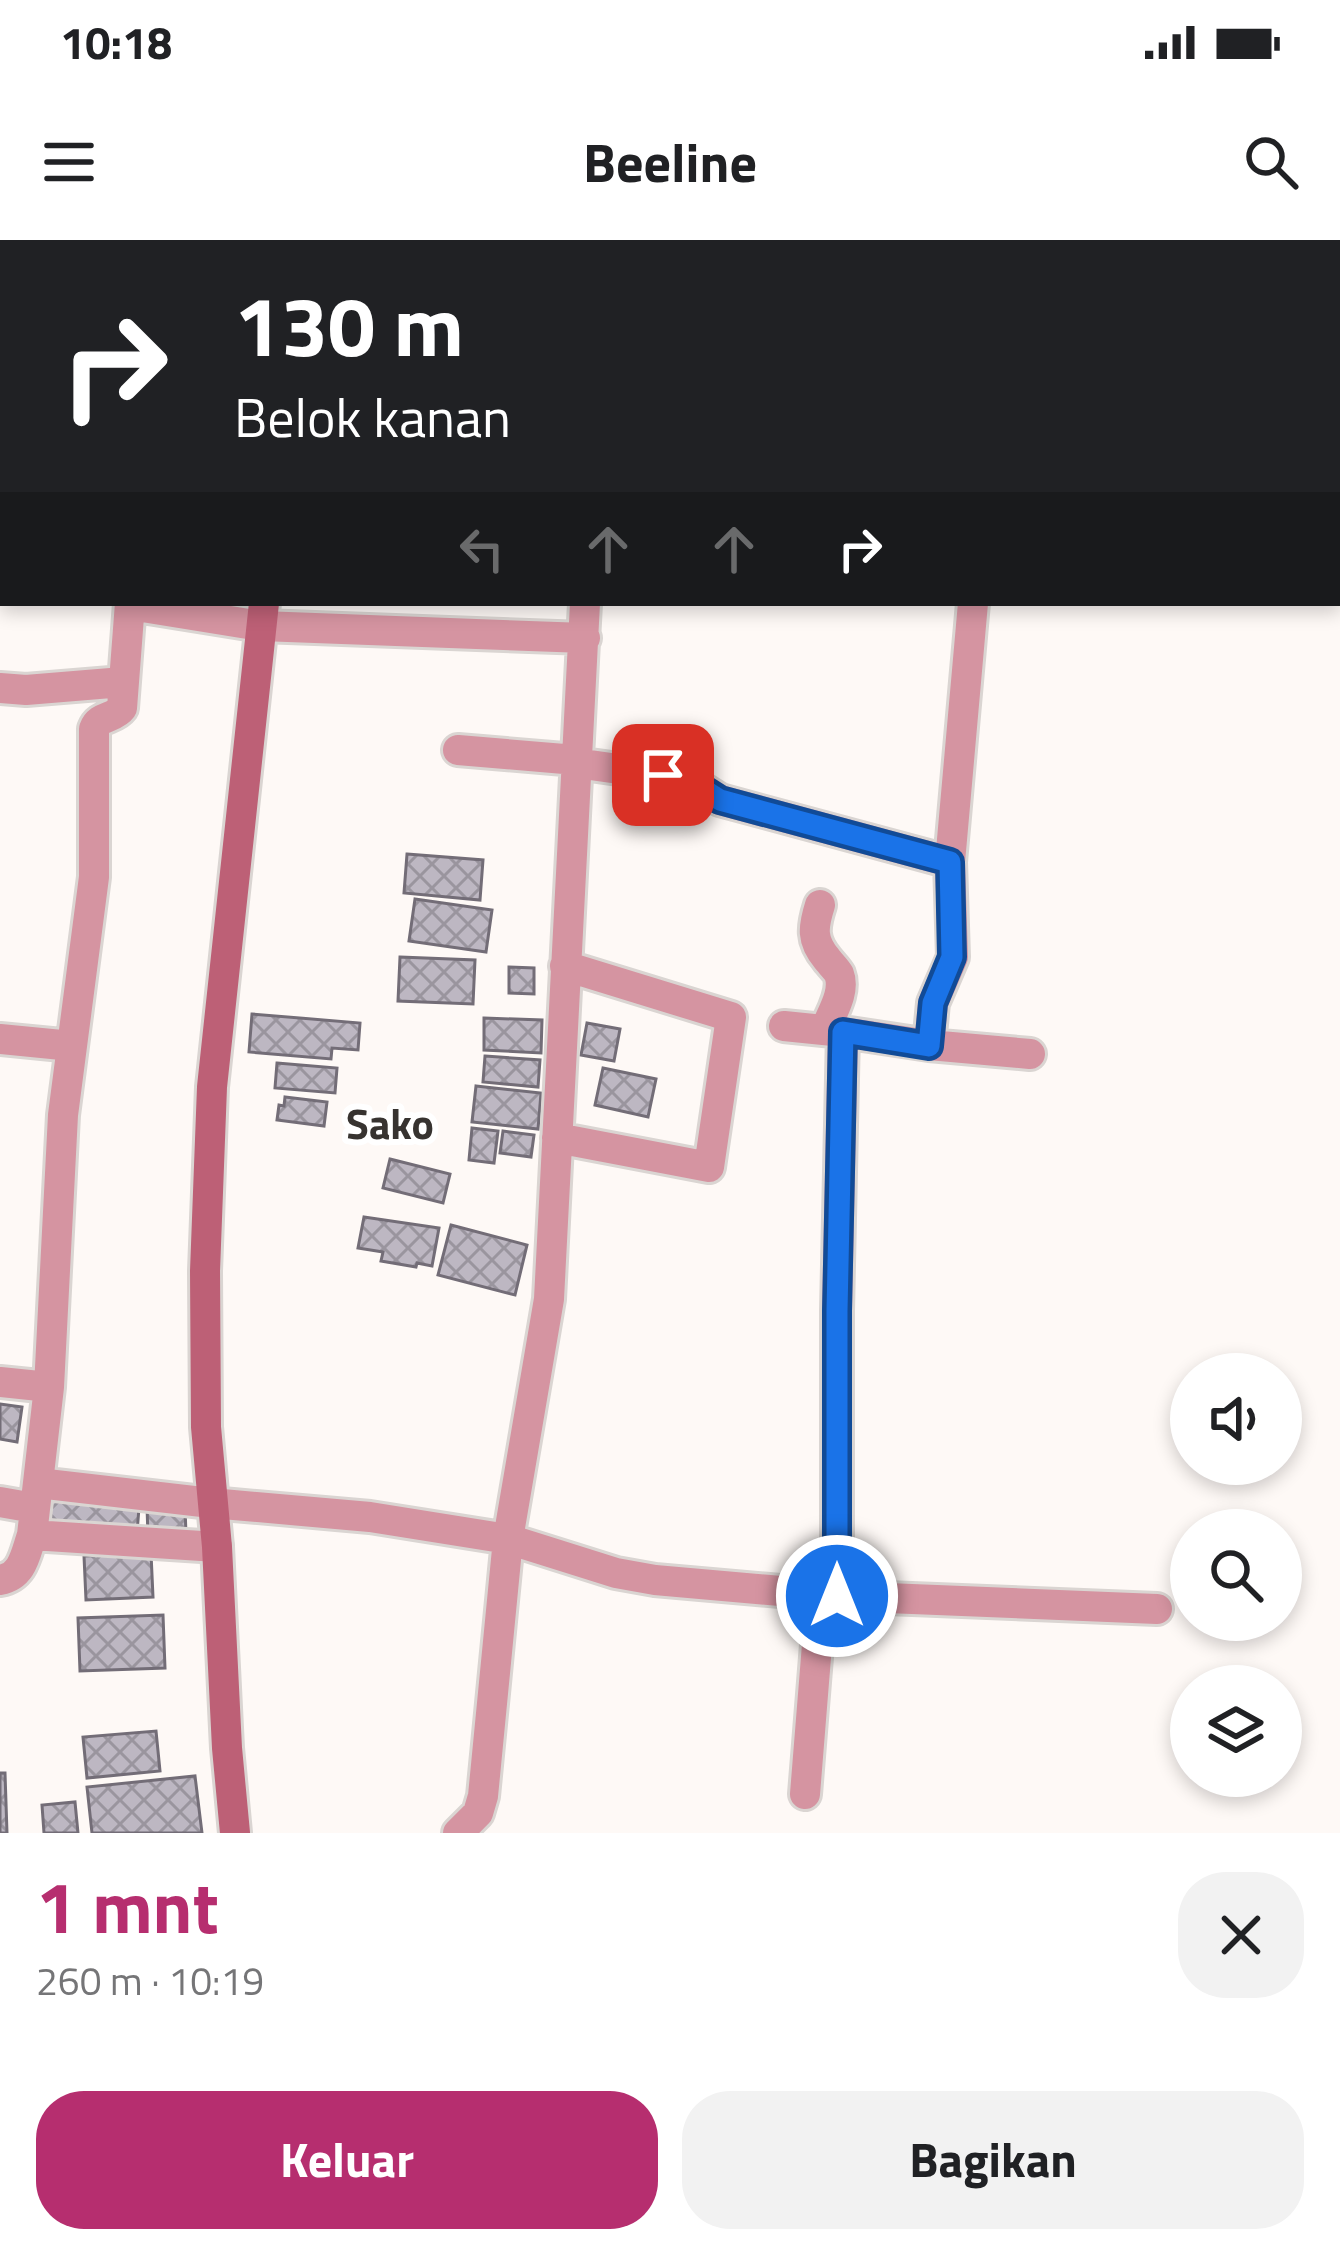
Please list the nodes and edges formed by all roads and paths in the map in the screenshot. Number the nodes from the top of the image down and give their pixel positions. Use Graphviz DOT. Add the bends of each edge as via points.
graph roads {
  1 [pos="130,606"];
  2 [pos="156,606"];
  3 [pos="585,606"];
  4 [pos="973,606"];
  5 [pos="262,614"];
  6 [pos="585,638"];
  7 [pos="123,682"];
  8 [pos="0,688"];
  9 [pos="458,750"];
  10 [pos="576,762"];
  11 [pos="950,862"];
  12 [pos="820,905"];
  13 [pos="565,967"];
  14 [pos="784,1026"];
  15 [pos="834,1031"];
  16 [pos="0,1039"];
  17 [pos="72,1046"];
  18 [pos="929,1046"];
  19 [pos="1030,1054"];
  20 [pos="556,1138"];
  21 [pos="0,1382"];
  22 [pos="49,1387"];
  23 [pos="0,1502"];
  24 [pos="211,1503"];
  25 [pos="35,1509"];
  26 [pos="508,1540"];
  27 [pos="217,1547"];
  28 [pos="0,1580"];
  29 [pos="829,1595"];
  30 [pos="1157,1610"];
  31 [pos="805,1795"];
  32 [pos="236,1833"];
  33 [pos="458,1833"];
  1 -- 7 [label="street"];
  2 -- 5 [label="street"];
  3 -- 6 [label="street"];
  4 -- 11 [label="street"];
  5 -- 6 [label="street"];
  5 -- 24 [label="main road" via="212,1087 205,1271"];
  6 -- 10 [label="street"];
  7 -- 8 [label="street"];
  7 -- 17 [label="street" via="122,708 94,729 94,877"];
  9 -- 10 [label="street"];
  10 -- 11 [label="street" via="676,777 720,800"];
  10 -- 13 [label="street"];
  11 -- 18 [label="street" via="952,957 933,1003"];
  12 -- 15 [label="street" via="814,939 840,985"];
  13 -- 20 [label="street"];
  13 -- 20 [label="street" via="731,1017 710,1166"];
  14 -- 15 [label="street"];
  15 -- 18 [label="street"];
  15 -- 29 [label="street"];
  16 -- 17 [label="street"];
  17 -- 22 [label="street"];
  18 -- 19 [label="street"];
  20 -- 26 [label="street" via="548,1299"];
  21 -- 22 [label="street"];
  22 -- 25 [label="street"];
  23 -- 25 [label="street"];
  24 -- 25 [label="street"];
  24 -- 26 [label="street" via="370,1516"];
  24 -- 27 [label="main road"];
  25 -- 27 [label="street"];
  25 -- 28 [label="street" via="20,1569"];
  26 -- 29 [label="street" via="655,1580"];
  26 -- 33 [label="street" via="484,1796"];
  27 -- 32 [label="main road"];
  29 -- 30 [label="street"];
  29 -- 31 [label="street"];
}
